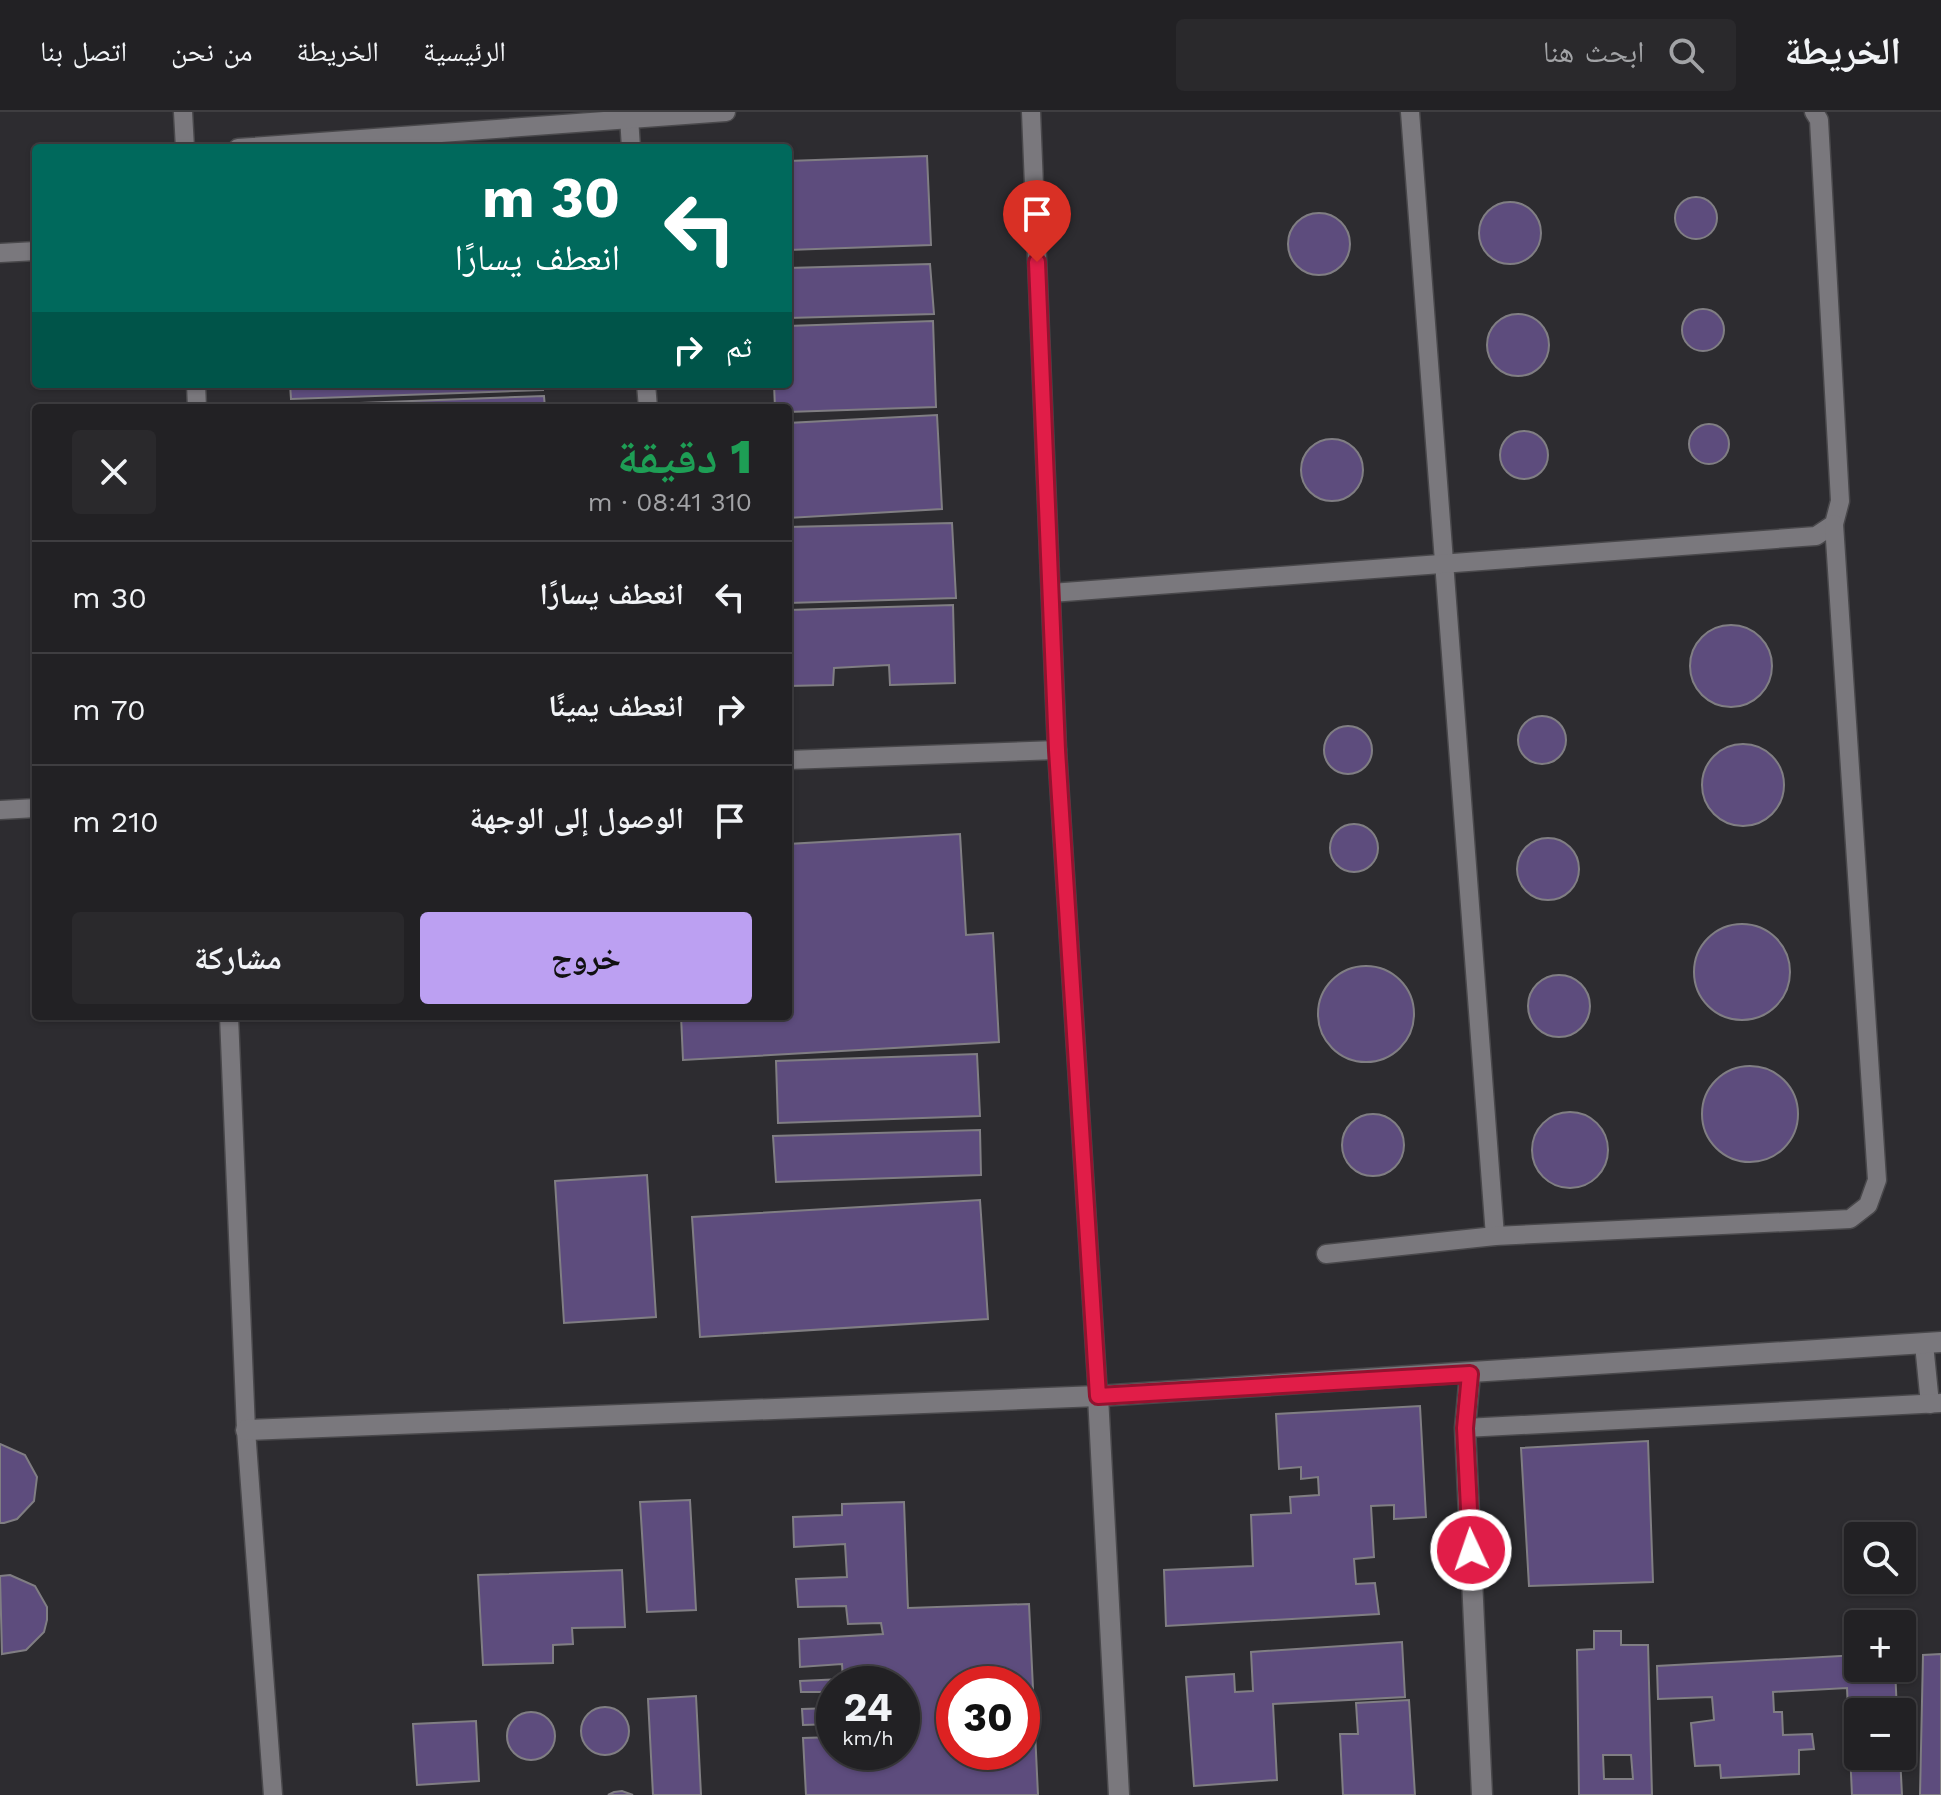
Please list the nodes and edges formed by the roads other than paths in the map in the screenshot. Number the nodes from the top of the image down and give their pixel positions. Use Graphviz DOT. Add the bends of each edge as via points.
graph roads {
  1 [pos="183,112"];
  2 [pos="726,112"];
  3 [pos="1031,112"];
  4 [pos="1410,112"];
  5 [pos="1814,112"];
  6 [pos="629,117"];
  7 [pos="185,144"];
  8 [pos="288,144"];
  9 [pos="631,144"];
  10 [pos="32,251"];
  11 [pos="0,253"];
  12 [pos="1834,524"];
  13 [pos="1444,564"];
  14 [pos="1051,593"];
  15 [pos="1057,750"];
  16 [pos="792,760"];
  17 [pos="32,808"];
  18 [pos="0,810"];
  19 [pos="229,1020"];
  20 [pos="1495,1236"];
  21 [pos="1326,1254"];
  22 [pos="1932,1343"];
  23 [pos="1470,1374"];
  24 [pos="1098,1396"];
  25 [pos="1935,1404"];
  26 [pos="1465,1428"];
  27 [pos="246,1430"];
  28 [pos="273,1795"];
  29 [pos="1119,1795"];
  30 [pos="1482,1795"];
  1 -- 7 [label="lane"];
  2 -- 6 [label="lane"];
  3 -- 14 [label="lane"];
  4 -- 13 [label="lane"];
  5 -- 12 [label="lane" via="1819,120 1840,501"];
  6 -- 8 [label="lane"];
  6 -- 9 [label="lane"];
  10 -- 11 [label="lane"];
  12 -- 13 [label="lane" via="1816,536"];
  12 -- 20 [label="lane" via="1877,1180 1868,1205 1850,1219"];
  13 -- 14 [label="lane"];
  13 -- 20 [label="lane"];
  14 -- 15 [label="lane"];
  15 -- 16 [label="lane"];
  15 -- 24 [label="lane"];
  17 -- 18 [label="lane"];
  19 -- 27 [label="lane"];
  20 -- 21 [label="lane"];
  22 -- 23 [label="street"];
  22 -- 25 [label="lane"];
  23 -- 24 [label="street"];
  23 -- 26 [label="street"];
  24 -- 27 [label="street"];
  24 -- 29 [label="street"];
  25 -- 26 [label="lane"];
  26 -- 30 [label="street"];
  27 -- 28 [label="lane"];
}
